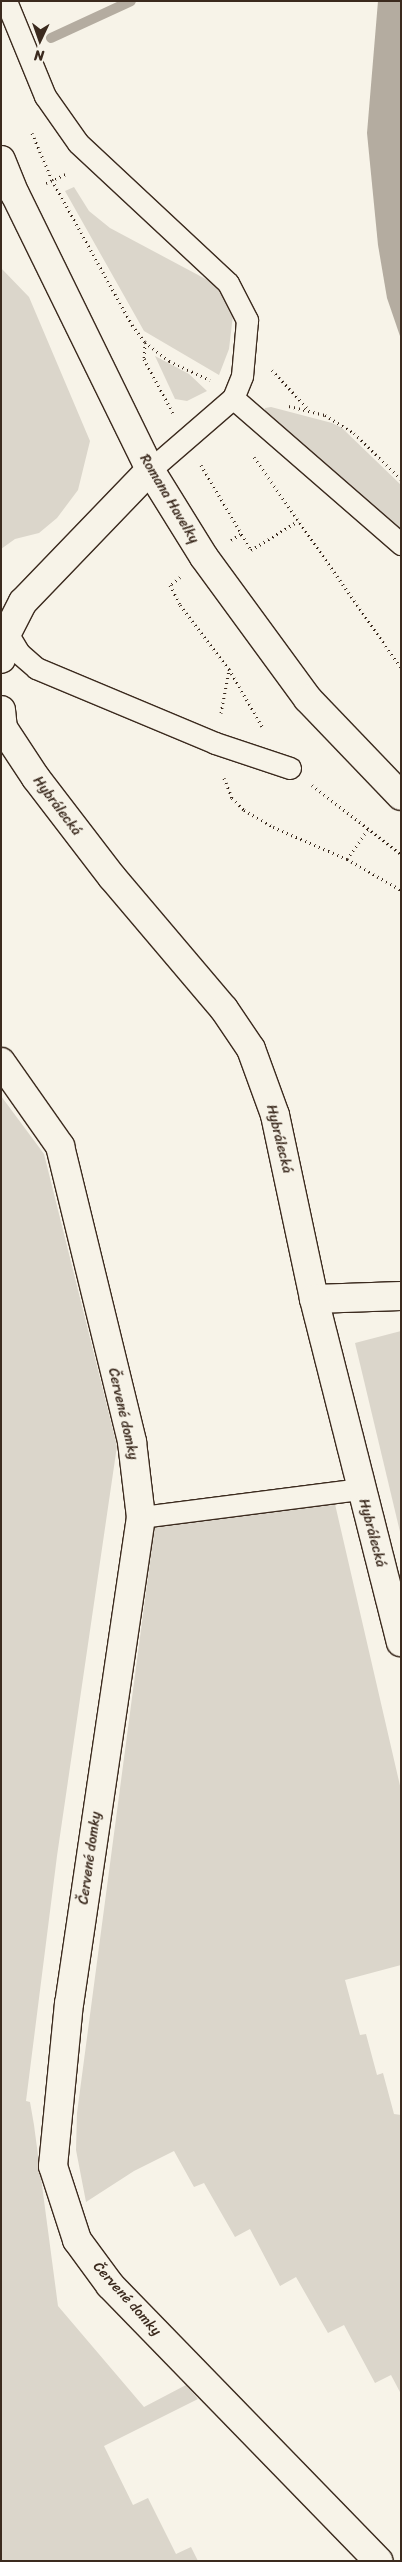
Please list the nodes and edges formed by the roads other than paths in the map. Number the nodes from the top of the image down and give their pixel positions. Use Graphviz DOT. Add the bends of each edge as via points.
graph roads {
  1 [pos="6,1"];
  2 [pos="1,160"];
  3 [pos="233,398"];
  4 [pos="150,470"];
  5 [pos="401,544"];
  6 [pos="3,632"];
  7 [pos="1,659"];
  8 [pos="1,710"];
  9 [pos="290,768"];
  10 [pos="401,796"];
  11 [pos="1,1062"];
  12 [pos="401,1296"];
  13 [pos="314,1299"];
  14 [pos="360,1489"];
  15 [pos="141,1517"];
  16 [pos="401,1642"];
  17 [pos="378,2561"];
  1 -- 3 [label="lane" via="45,96 78,144 228,283 241,301 247,320 248,344 242,376"];
  2 -- 4 [label="street, Romana Havelky"];
  3 -- 4 [label="lane"];
  3 -- 5 [label="lane"];
  4 -- 6 [label="street" via="23,602"];
  4 -- 10 [label="street, Romana Havelky" via="204,557 308,699"];
  6 -- 7 [label="street"];
  6 -- 9 [label="lane" via="36,668 215,743"];
  8 -- 13 [label="street, Hybrálecká" via="3,728 36,778 112,877 218,1001 251,1049 275,1115"];
  11 -- 15 [label="street, Červené domky" via="60,1146 132,1442"];
  12 -- 13 [label="street"];
  13 -- 14 [label="street, Hybrálecká"];
  14 -- 15 [label="lane"];
  14 -- 16 [label="street, Hybrálecká"];
  15 -- 17 [label="street, Červené domky" via="69,2003 53,2166 78,2240 110,2285"];
}
